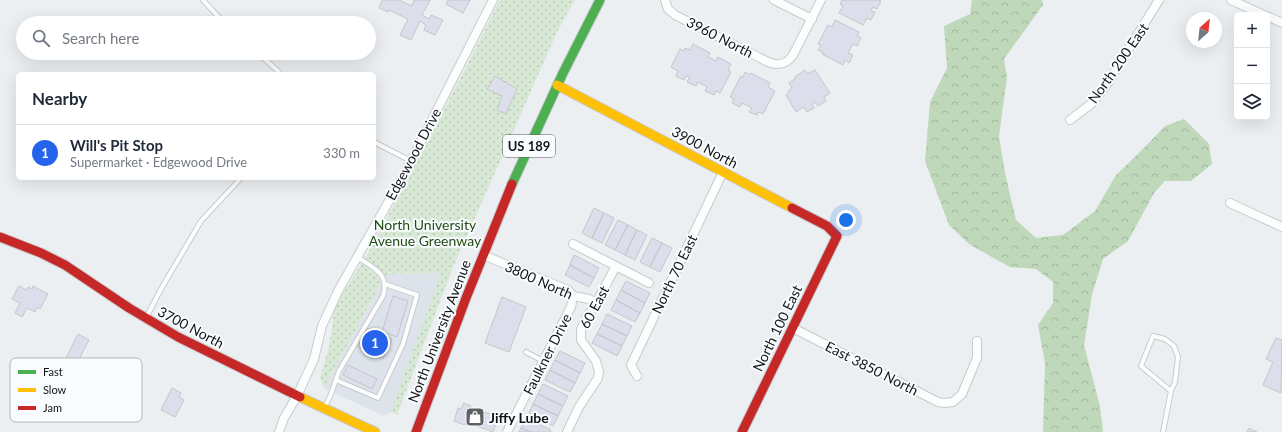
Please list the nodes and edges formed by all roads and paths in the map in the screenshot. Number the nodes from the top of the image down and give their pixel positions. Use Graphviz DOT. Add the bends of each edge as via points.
graph roads {
  1 [pos="202,0"];
  2 [pos="493,0"];
  3 [pos="600,0"];
  4 [pos="665,0"];
  5 [pos="774,0"];
  6 [pos="821,0"];
  7 [pos="1159,0"];
  8 [pos="1231,0"];
  9 [pos="1257,12"];
  10 [pos="217,16"];
  11 [pos="1270,17"];
  12 [pos="812,19"];
  13 [pos="1282,23"];
  14 [pos="266,60"];
  15 [pos="279,72"];
  16 [pos="557,85"];
  17 [pos="1070,120"];
  18 [pos="376,143"];
  19 [pos="411,161"];
  20 [pos="723,172"];
  21 [pos="239,180"];
  22 [pos="1230,203"];
  23 [pos="1282,227"];
  24 [pos="837,236"];
  25 [pos="0,237"];
  26 [pos="573,244"];
  27 [pos="483,255"];
  28 [pos="357,257"];
  29 [pos="616,266"];
  30 [pos="649,282"];
  31 [pos="385,284"];
  32 [pos="573,296"];
  33 [pos="596,303"];
  34 [pos="146,318"];
  35 [pos="793,328"];
  36 [pos="977,341"];
  37 [pos="526,352"];
  38 [pos="543,361"];
  39 [pos="637,376"];
  40 [pos="336,380"];
  41 [pos="1171,391"];
  42 [pos="297,396"];
  43 [pos="324,408"];
  44 [pos="279,432"];
  45 [pos="375,432"];
  46 [pos="416,432"];
  47 [pos="507,432"];
  48 [pos="566,432"];
  49 [pos="743,432"];
  50 [pos="1163,432"];
  1 -- 10 [label="lane"];
  2 -- 19 [label="street, Edgewood Drive"];
  3 -- 16 [label="main road, North University Avenue / US 189"];
  4 -- 12 [label="street, 3960 North" via="668,9 676,15 776,64 783,64 793,55"];
  5 -- 12 [label="street"];
  6 -- 12 [label="street"];
  7 -- 17 [label="street, North 200 East" via="1105,87 1091,104"];
  8 -- 9 [label="street"];
  11 -- 13 [label="street"];
  14 -- 15 [label="lane"];
  16 -- 20 [label="main road, 3900 North"];
  16 -- 27 [label="main road, North University Avenue / US 189"];
  18 -- 19 [label="lane"];
  19 -- 28 [label="street, Edgewood Drive"];
  20 -- 24 [label="main road, 3900 North" via="827,226"];
  20 -- 39 [label="street, North 70 East" via="631,365"];
  21 -- 34 [label="lane" via="201,221"];
  22 -- 23 [label="street"];
  24 -- 35 [label="main road, North 100 East"];
  25 -- 34 [label="main road, 3700 North" via="64,265"];
  26 -- 29 [label="street"];
  27 -- 32 [label="street, 3800 North" via="568,290"];
  27 -- 46 [label="main road, North University Avenue / US 189"];
  28 -- 31 [label="lane" via="377,270"];
  28 -- 42 [label="street, Edgewood Drive" via="322,326 314,359"];
  29 -- 30 [label="street"];
  29 -- 33 [label="street, 60 East"];
  31 -- 40 [label="lane" via="383,296"];
  31 -- 40 [label="lane" via="417,295 403,344 378,398"];
  32 -- 33 [label="street, 3800 North"];
  32 -- 38 [label="street, Faulkner Drive" via="573,302"];
  33 -- 48 [label="street, 60 East" via="582,324 580,336 596,361 598,378"];
  34 -- 42 [label="main road, 3700 North" via="178,337"];
  35 -- 36 [label="street, East 3850 North" via="938,402 945,403 953,402 962,394 977,358"];
  35 -- 49 [label="main road, North 100 East"];
  37 -- 38 [label="lane"];
  38 -- 47 [label="street, Faulkner Drive"];
  40 -- 43 [label="lane"];
  41 -- 41 [label="lane" via="1141,366 1153,336 1165,339 1174,346 1178,357 1175,382"];
  41 -- 50 [label="lane"];
  42 -- 43 [label="main road, 3700 North"];
  42 -- 44 [label="street, Edgewood Drive"];
  43 -- 45 [label="main road, 3700 North"];
}
